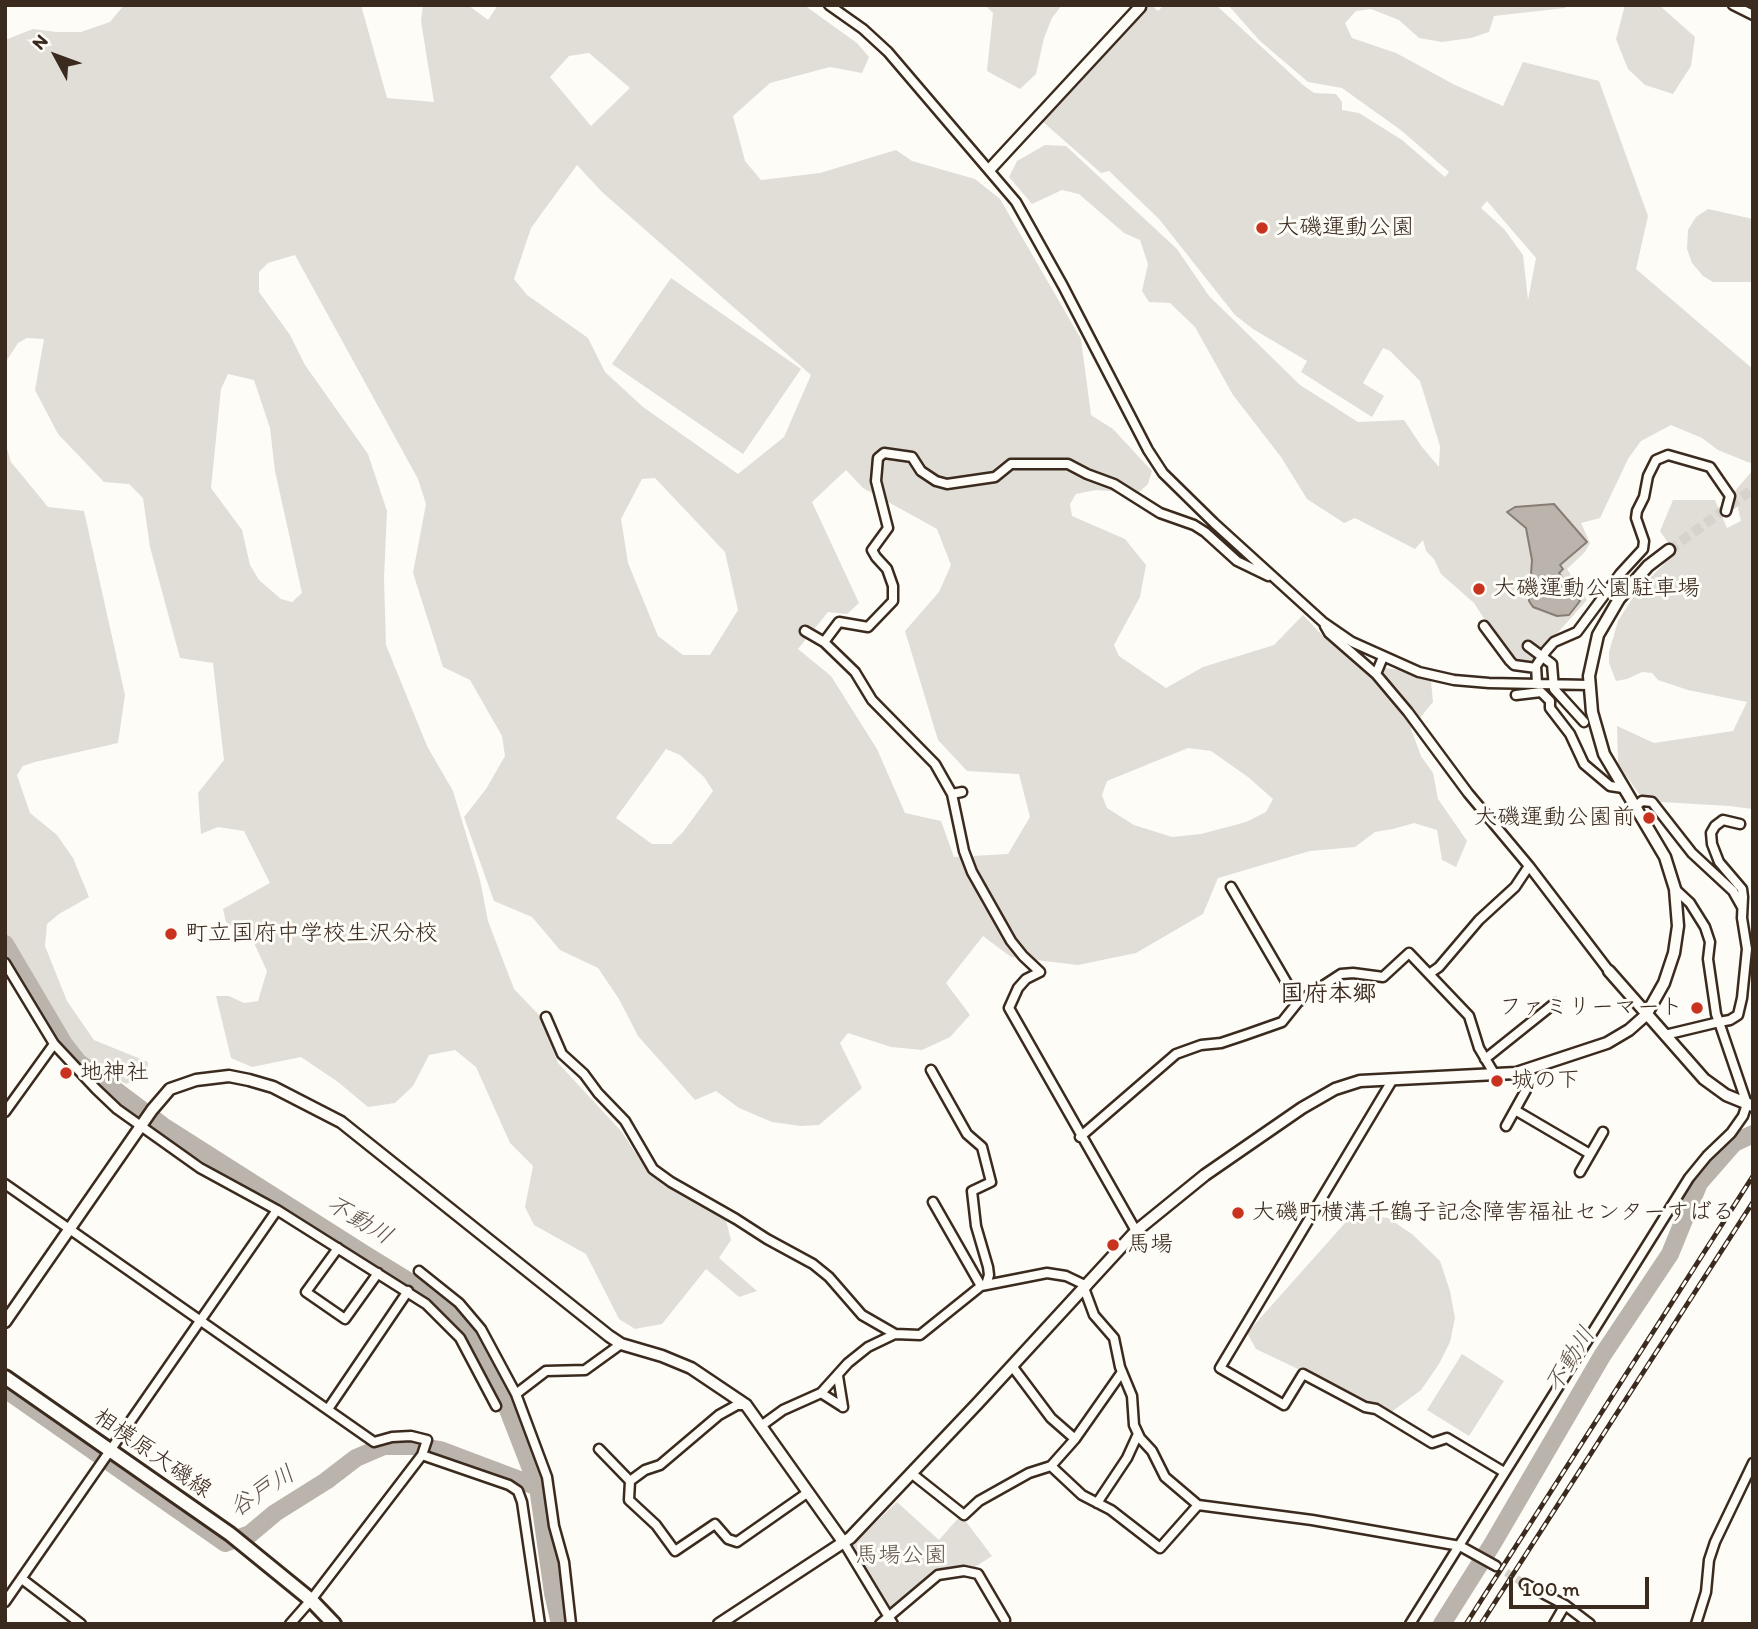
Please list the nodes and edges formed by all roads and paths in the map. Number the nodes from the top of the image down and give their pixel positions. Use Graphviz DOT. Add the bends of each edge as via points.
graph roads {
  1 [pos="829,5"];
  2 [pos="1733,5"];
  3 [pos="1140,7"];
  4 [pos="1753,15"];
  5 [pos="990,169"];
  6 [pos="1726,511"];
  7 [pos="1670,550"];
  8 [pos="1277,580"];
  9 [pos="1324,622"];
  10 [pos="1484,626"];
  11 [pos="805,631"];
  12 [pos="824,642"];
  13 [pos="1528,646"];
  14 [pos="1383,657"];
  15 [pos="1543,657"];
  16 [pos="1536,668"];
  17 [pos="1376,674"];
  18 [pos="1537,683"];
  19 [pos="1554,684"];
  20 [pos="1589,685"];
  21 [pos="1516,695"];
  22 [pos="1584,722"];
  23 [pos="1623,788"];
  24 [pos="962,792"];
  25 [pos="952,794"];
  26 [pos="1634,807"];
  27 [pos="1740,824"];
  28 [pos="1529,866"];
  29 [pos="1231,887"];
  30 [pos="1675,889"];
  31 [pos="1742,907"];
  32 [pos="5,963"];
  33 [pos="1609,971"];
  34 [pos="1429,974"];
  35 [pos="1298,1002"];
  36 [pos="1555,1003"];
  37 [pos="1646,1015"];
  38 [pos="546,1017"];
  39 [pos="1719,1022"];
  40 [pos="1665,1035"];
  41 [pos="54,1044"];
  42 [pos="1485,1059"];
  43 [pos="931,1070"];
  44 [pos="1516,1073"];
  45 [pos="1495,1075"];
  46 [pos="1393,1079"];
  47 [pos="1750,1105"];
  48 [pos="1515,1110"];
  49 [pos="5,1112"];
  50 [pos="141,1126"];
  51 [pos="1506,1126"];
  52 [pos="1602,1132"];
  53 [pos="1080,1137"];
  54 [pos="1590,1154"];
  55 [pos="1580,1172"];
  56 [pos="5,1184"];
  57 [pos="933,1202"];
  58 [pos="277,1210"];
  59 [pos="70,1229"];
  60 [pos="1136,1231"];
  61 [pos="338,1248"];
  62 [pos="419,1271"];
  63 [pos="378,1273"];
  64 [pos="983,1286"];
  65 [pos="1086,1287"];
  66 [pos="408,1291"];
  67 [pos="200,1320"];
  68 [pos="5,1322"];
  69 [pos="895,1334"];
  70 [pos="621,1344"];
  71 [pos="1013,1366"];
  72 [pos="1122,1372"];
  73 [pos="838,1376"];
  74 [pos="5,1377"];
  75 [pos="821,1393"];
  76 [pos="516,1394"];
  77 [pos="746,1405"];
  78 [pos="496,1406"];
  79 [pos="328,1409"];
  80 [pos="761,1426"];
  81 [pos="1138,1434"];
  82 [pos="1075,1439"];
  83 [pos="599,1449"];
  84 [pos="423,1453"];
  85 [pos="107,1455"];
  86 [pos="1753,1463"];
  87 [pos="1051,1466"];
  88 [pos="1504,1472"];
  89 [pos="911,1474"];
  90 [pos="1750,1476"];
  91 [pos="630,1481"];
  92 [pos="807,1493"];
  93 [pos="1097,1503"];
  94 [pos="1198,1505"];
  95 [pos="844,1543"];
  96 [pos="1460,1546"];
  97 [pos="1496,1566"];
  98 [pos="22,1579"];
  99 [pos="1525,1584"];
  100 [pos="311,1600"];
  101 [pos="5,1602"];
  102 [pos="1565,1605"];
  103 [pos="891,1620"];
  104 [pos="1004,1623"];
  105 [pos="81,1624"];
  106 [pos="290,1624"];
  107 [pos="334,1624"];
  108 [pos="540,1624"];
  109 [pos="571,1624"];
  110 [pos="719,1624"];
  111 [pos="880,1624"];
  112 [pos="1410,1624"];
  113 [pos="1554,1624"];
  114 [pos="1590,1624"];
  115 [pos="1696,1624"];
  1 -- 5 [label="street" via="888,52"];
  2 -- 4 [label="street"];
  3 -- 5 [label="street"];
  5 -- 8 [label="street" via="1016,202 1163,473"];
  6 -- 15 [label="street" via="1730,496 1710,467 1668,455 1656,460 1637,511 1643,550 1577,632 1554,642"];
  7 -- 20 [label="street" via="1633,583 1608,616 1593,652"];
  8 -- 9 [label="street"];
  8 -- 12 [label="street" via="1237,561 1194,524 1160,513 1114,484 1068,464 1011,464 995,477 947,484 921,471 912,457 884,453 878,458 876,481 888,528 872,550 887,569 893,601 868,627 839,622"];
  9 -- 14 [label="street"];
  9 -- 17 [label="street" via="1329,633"];
  10 -- 16 [label="street" via="1510,661"];
  11 -- 12 [label="street"];
  12 -- 25 [label="street" via="855,672 872,701 935,764"];
  13 -- 15 [label="street"];
  14 -- 17 [label="street"];
  14 -- 18 [label="street" via="1419,673 1454,680"];
  15 -- 16 [label="street"];
  15 -- 19 [label="street" via="1552,664"];
  16 -- 18 [label="street"];
  17 -- 28 [label="street"];
  18 -- 19 [label="street"];
  19 -- 20 [label="street"];
  19 -- 22 [label="street"];
  20 -- 23 [label="street" via="1599,740"];
  21 -- 23 [label="street" via="1541,692 1584,764 1610,786"];
  23 -- 26 [label="street"];
  24 -- 25 [label="street"];
  25 -- 53 [label="street" via="972,872 1011,941 1040,972 1018,988 1009,1008"];
  26 -- 30 [label="street" via="1665,857"];
  26 -- 31 [label="street" via="1642,801 1652,802 1692,853 1733,891"];
  27 -- 31 [label="street" via="1723,820 1711,833 1719,862 1742,889"];
  28 -- 33 [label="street"];
  28 -- 34 [label="street" via="1515,887"];
  29 -- 35 [label="street"];
  30 -- 37 [label="street" via="1678,926 1674,953"];
  30 -- 39 [label="street" via="1690,903 1710,942 1710,974"];
  31 -- 39 [label="street" via="1747,949 1742,998 1738,1015"];
  32 -- 41 [label="street"];
  33 -- 37 [label="street"];
  34 -- 35 [label="street" via="1409,953 1382,977 1341,974"];
  34 -- 42 [label="street" via="1469,1016"];
  35 -- 53 [label="street" via="1282,1021 1176,1054"];
  36 -- 42 [label="street"];
  37 -- 40 [label="street"];
  37 -- 44 [label="street" via="1606,1043"];
  38 -- 69 [label="street" via="562,1054 625,1121 653,1169 813,1264 862,1315"];
  39 -- 40 [label="street"];
  39 -- 47 [label="street"];
  40 -- 47 [label="street" via="1713,1088"];
  41 -- 49 [label="street"];
  41 -- 50 [label="street" via="96,1089"];
  42 -- 45 [label="street"];
  43 -- 64 [label="street" via="967,1134 982,1147 991,1182 972,1191 988,1267"];
  44 -- 45 [label="street"];
  44 -- 48 [label="street" via="1526,1090"];
  45 -- 46 [label="street"];
  46 -- 60 [label="street" via="1360,1081 1302,1108 1205,1175"];
  46 -- 88 [label="street" via="1220,1368 1284,1405 1303,1374 1376,1409 1432,1443 1447,1438"];
  47 -- 88 [label="street" via="1689,1178"];
  48 -- 51 [label="street"];
  48 -- 54 [label="street"];
  50 -- 58 [label="street" via="200,1168"];
  50 -- 59 [label="street"];
  50 -- 70 [label="street" via="170,1089 196,1080 229,1076 273,1087 341,1122"];
  52 -- 54 [label="street"];
  53 -- 60 [label="street"];
  54 -- 55 [label="street"];
  56 -- 59 [label="street"];
  57 -- 64 [label="street"];
  58 -- 61 [label="street"];
  58 -- 67 [label="street"];
  59 -- 67 [label="street"];
  59 -- 68 [label="street"];
  60 -- 65 [label="street"];
  61 -- 63 [label="street"];
  61 -- 63 [label="street" via="306,1292 345,1319"];
  62 -- 76 [label="street" via="459,1303 481,1329"];
  63 -- 66 [label="street"];
  64 -- 65 [label="street" via="1047,1273 1066,1276"];
  64 -- 69 [label="street" via="920,1335"];
  65 -- 71 [label="street"];
  65 -- 72 [label="street" via="1094,1315 1114,1338"];
  66 -- 78 [label="street" via="460,1338"];
  66 -- 79 [label="street"];
  67 -- 79 [label="street"];
  67 -- 85 [label="street"];
  69 -- 73 [label="street" via="868,1348"];
  70 -- 76 [label="street" via="585,1370 546,1371"];
  70 -- 77 [label="street" via="691,1368"];
  71 -- 82 [label="street" via="1051,1418"];
  71 -- 89 [label="street"];
  72 -- 81 [label="street" via="1132,1396"];
  72 -- 82 [label="street"];
  73 -- 75 [label="street"];
  73 -- 75 [label="street" via="843,1407"];
  74 -- 85 [label="main road, 相模原大磯線"];
  75 -- 80 [label="street"];
  76 -- 109 [label="street" via="547,1477"];
  77 -- 80 [label="street"];
  77 -- 91 [label="street" via="719,1415 660,1465"];
  79 -- 84 [label="street" via="374,1442 411,1436 427,1440"];
  80 -- 92 [label="street"];
  81 -- 93 [label="street"];
  81 -- 94 [label="street" via="1165,1477"];
  82 -- 87 [label="street"];
  83 -- 91 [label="street"];
  84 -- 100 [label="street"];
  84 -- 108 [label="street" via="518,1491"];
  85 -- 98 [label="street"];
  85 -- 100 [label="main road, 相模原大磯線" via="235,1539"];
  86 -- 90 [label="street"];
  87 -- 89 [label="street" via="1019,1478 964,1515"];
  87 -- 93 [label="street"];
  88 -- 96 [label="street"];
  89 -- 95 [label="street"];
  90 -- 115 [label="street" via="1712,1551"];
  91 -- 92 [label="street" via="629,1500 675,1551 715,1524 737,1542"];
  92 -- 95 [label="street"];
  93 -- 94 [label="street" via="1160,1548"];
  94 -- 96 [label="street"];
  95 -- 103 [label="street"];
  95 -- 110 [label="street"];
  96 -- 97 [label="street"];
  96 -- 112 [label="street"];
  98 -- 101 [label="street"];
  98 -- 105 [label="street"];
  99 -- 102 [label="street"];
  100 -- 106 [label="street"];
  100 -- 107 [label="main road, 相模原大磯線"];
  102 -- 113 [label="street"];
  102 -- 114 [label="street"];
  103 -- 104 [label="street" via="938,1575 964,1571 978,1574"];
  103 -- 111 [label="street"];
}
